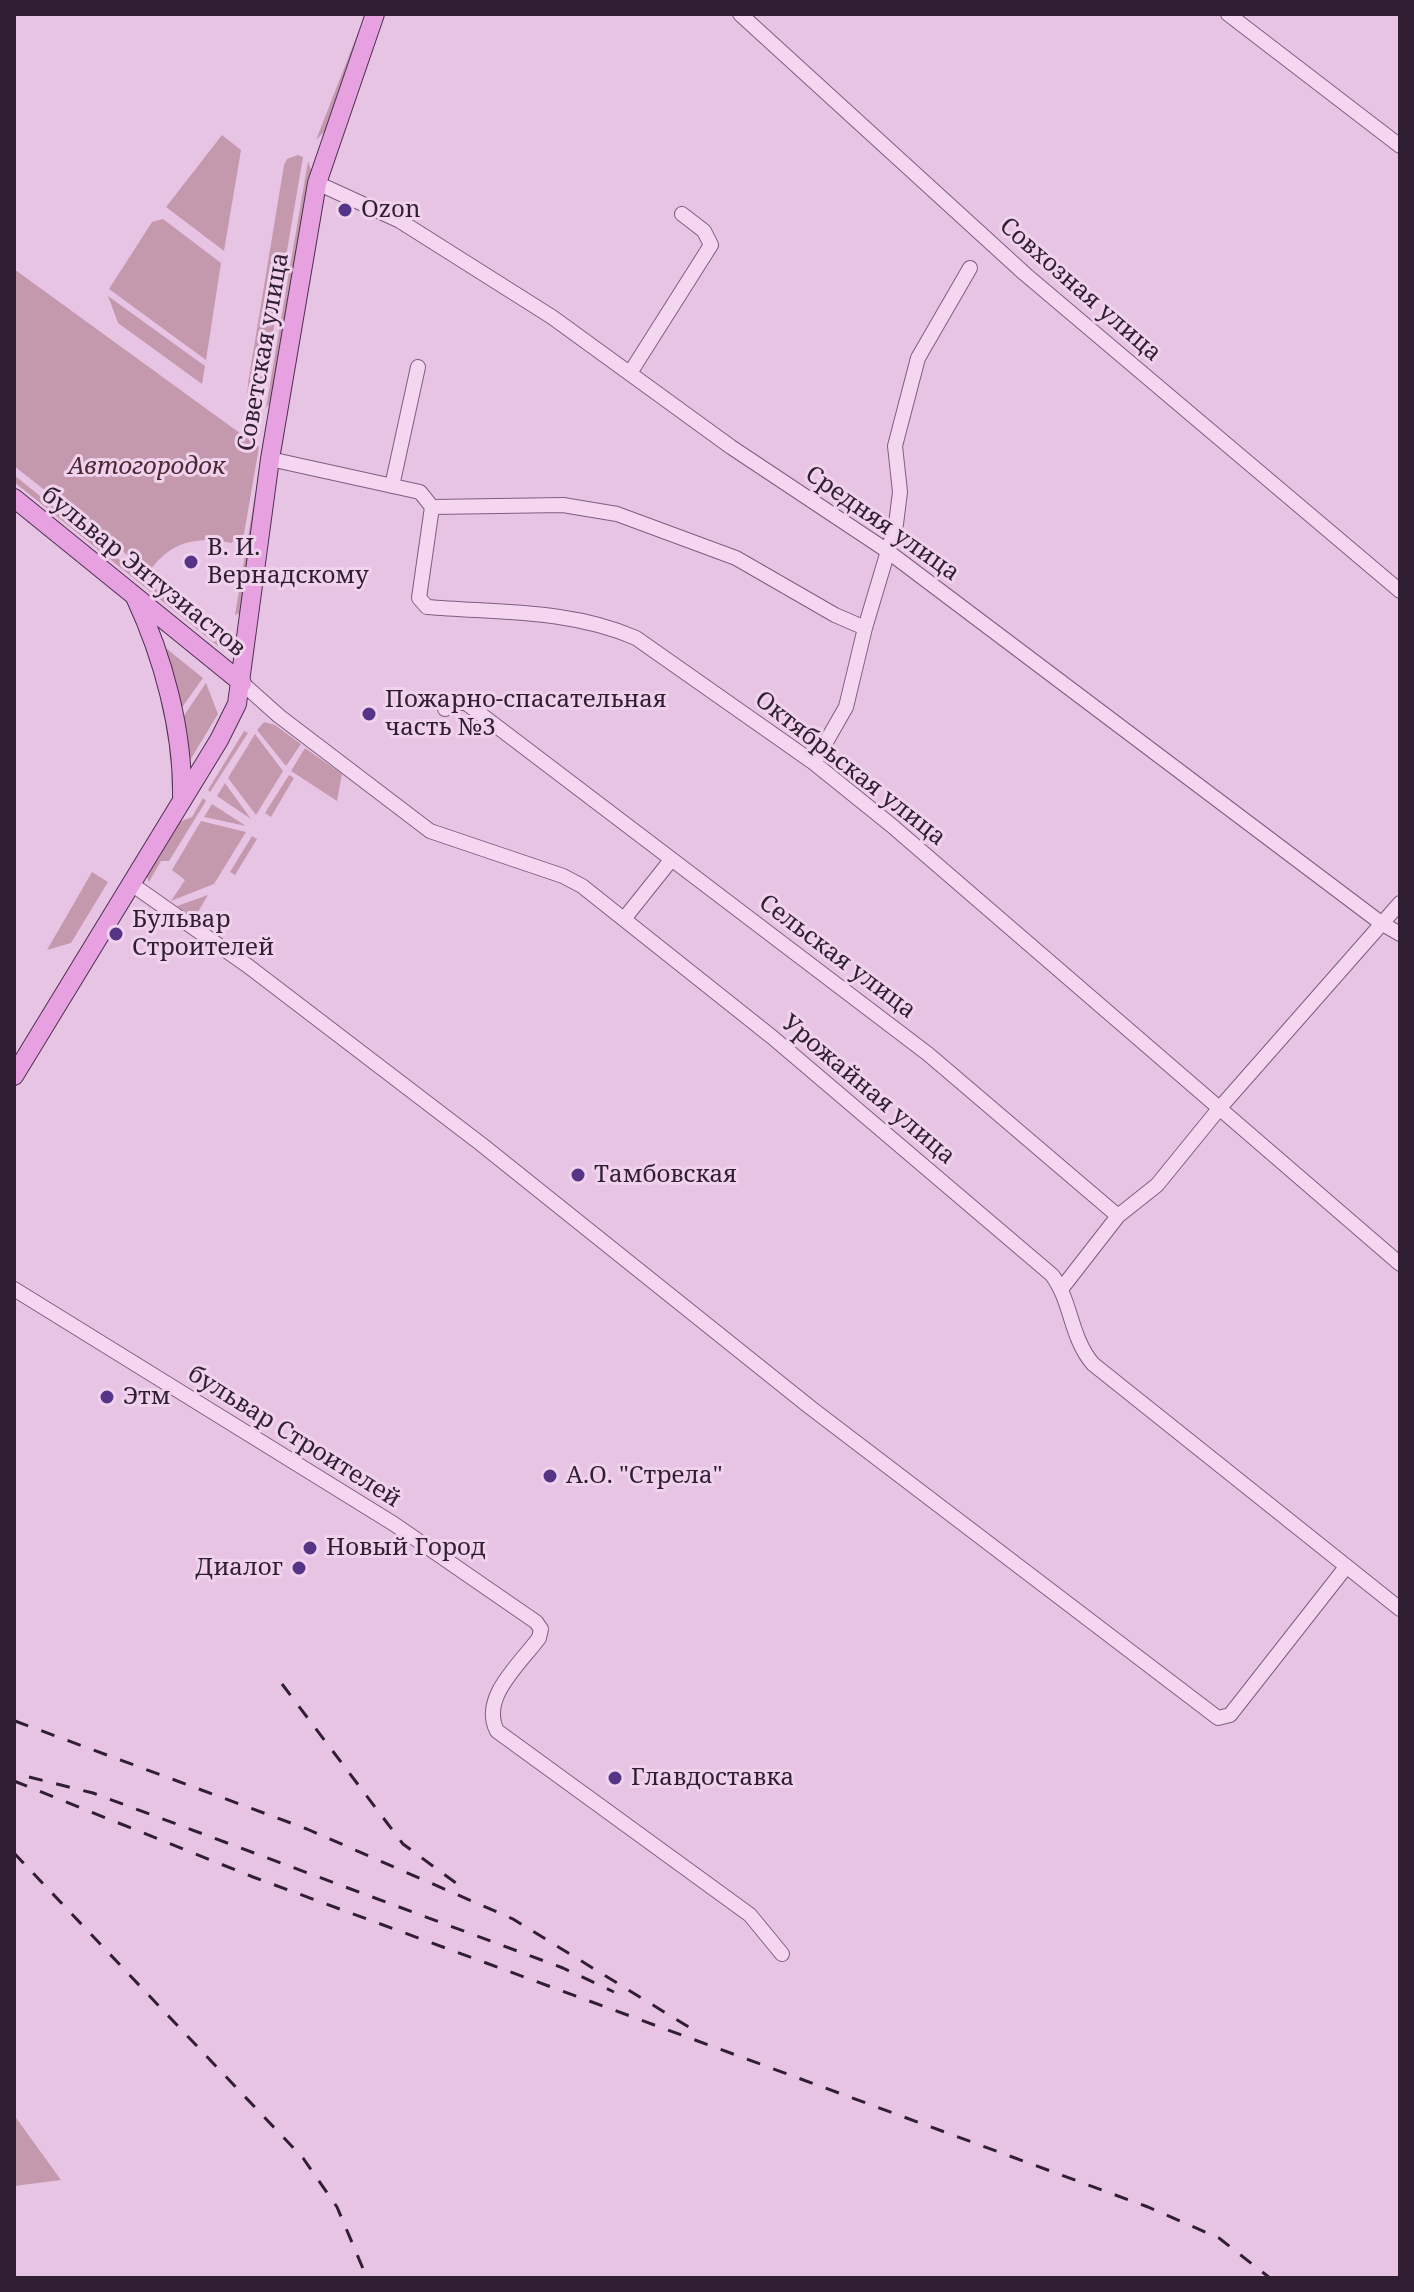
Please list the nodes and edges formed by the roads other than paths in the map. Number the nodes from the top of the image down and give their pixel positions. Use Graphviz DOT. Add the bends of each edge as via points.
graph roads {
  1 [pos="375,14"];
  2 [pos="740,14"];
  3 [pos="1228,14"];
  4 [pos="1400,146"];
  5 [pos="317,183"];
  6 [pos="682,214"];
  7 [pos="970,268"];
  8 [pos="418,367"];
  9 [pos="630,373"];
  10 [pos="270,459"];
  11 [pos="392,486"];
  12 [pos="14,498"];
  13 [pos="432,507"];
  14 [pos="886,550"];
  15 [pos="132,591"];
  16 [pos="1400,591"];
  17 [pos="865,628"];
  18 [pos="242,683"];
  19 [pos="445,709"];
  20 [pos="814,763"];
  21 [pos="182,799"];
  22 [pos="671,860"];
  23 [pos="130,883"];
  24 [pos="1400,903"];
  25 [pos="624,919"];
  26 [pos="1381,923"];
  27 [pos="1400,934"];
  28 [pos="14,1076"];
  29 [pos="1218,1110"];
  30 [pos="1118,1216"];
  31 [pos="1400,1264"];
  32 [pos="1062,1288"];
  33 [pos="14,1289"];
  34 [pos="1346,1567"];
  35 [pos="1400,1609"];
  36 [pos="782,1954"];
  1 -- 5 [label="main road, Советская улица"];
  2 -- 16 [label="street, Совхозная улица" via="1025,274"];
  3 -- 4 [label="street"];
  5 -- 9 [label="street, Средняя улица" via="400,221"];
  5 -- 10 [label="main road, Советская улица"];
  6 -- 9 [label="street" via="704,231 711,245"];
  7 -- 14 [label="street" via="918,358 895,446 900,492"];
  8 -- 11 [label="street"];
  9 -- 14 [label="street, Средняя улица"];
  10 -- 11 [label="street"];
  10 -- 18 [label="main road, Советская улица"];
  11 -- 13 [label="street" via="420,492"];
  12 -- 15 [label="main road, бульвар Энтузиастов"];
  13 -- 17 [label="street" via="563,505 617,514 736,558"];
  13 -- 20 [label="street, Октябрьская улица" via="419,598 427,607 538,614 609,627 636,638"];
  14 -- 17 [label="street"];
  14 -- 26 [label="street, Средняя улица"];
  15 -- 18 [label="main road, бульвар Энтузиастов"];
  15 -- 21 [label="main road" via="162,671 181,754"];
  17 -- 20 [label="street" via="846,707"];
  18 -- 21 [label="main road, Советская улица" via="232,717"];
  18 -- 25 [label="street, Урожайная улица" via="410,818 443,836 563,876"];
  19 -- 22 [label="street, Сельская улица" via="451,703 466,703"];
  20 -- 29 [label="street, Октябрьская улица" via="1009,925"];
  21 -- 23 [label="main road, Советская улица"];
  22 -- 25 [label="street"];
  22 -- 30 [label="street, Сельская улица" via="928,1054"];
  23 -- 28 [label="main road, Советская улица"];
  23 -- 34 [label="street" via="459,1127 811,1408 1218,1718 1230,1715"];
  24 -- 26 [label="street"];
  25 -- 32 [label="street, Урожайная улица" via="772,1037"];
  26 -- 27 [label="street, Средняя улица"];
  26 -- 29 [label="street"];
  29 -- 30 [label="street" via="1157,1185"];
  29 -- 31 [label="street, Октябрьская улица"];
  30 -- 32 [label="street"];
  32 -- 34 [label="street, Урожайная улица" via="1074,1332 1093,1364"];
  33 -- 36 [label="street, бульвар Строителей" via="394,1524 536,1622 539,1638 492,1703 490,1717 497,1731 750,1915"];
  34 -- 35 [label="street, Урожайная улица"];
}
